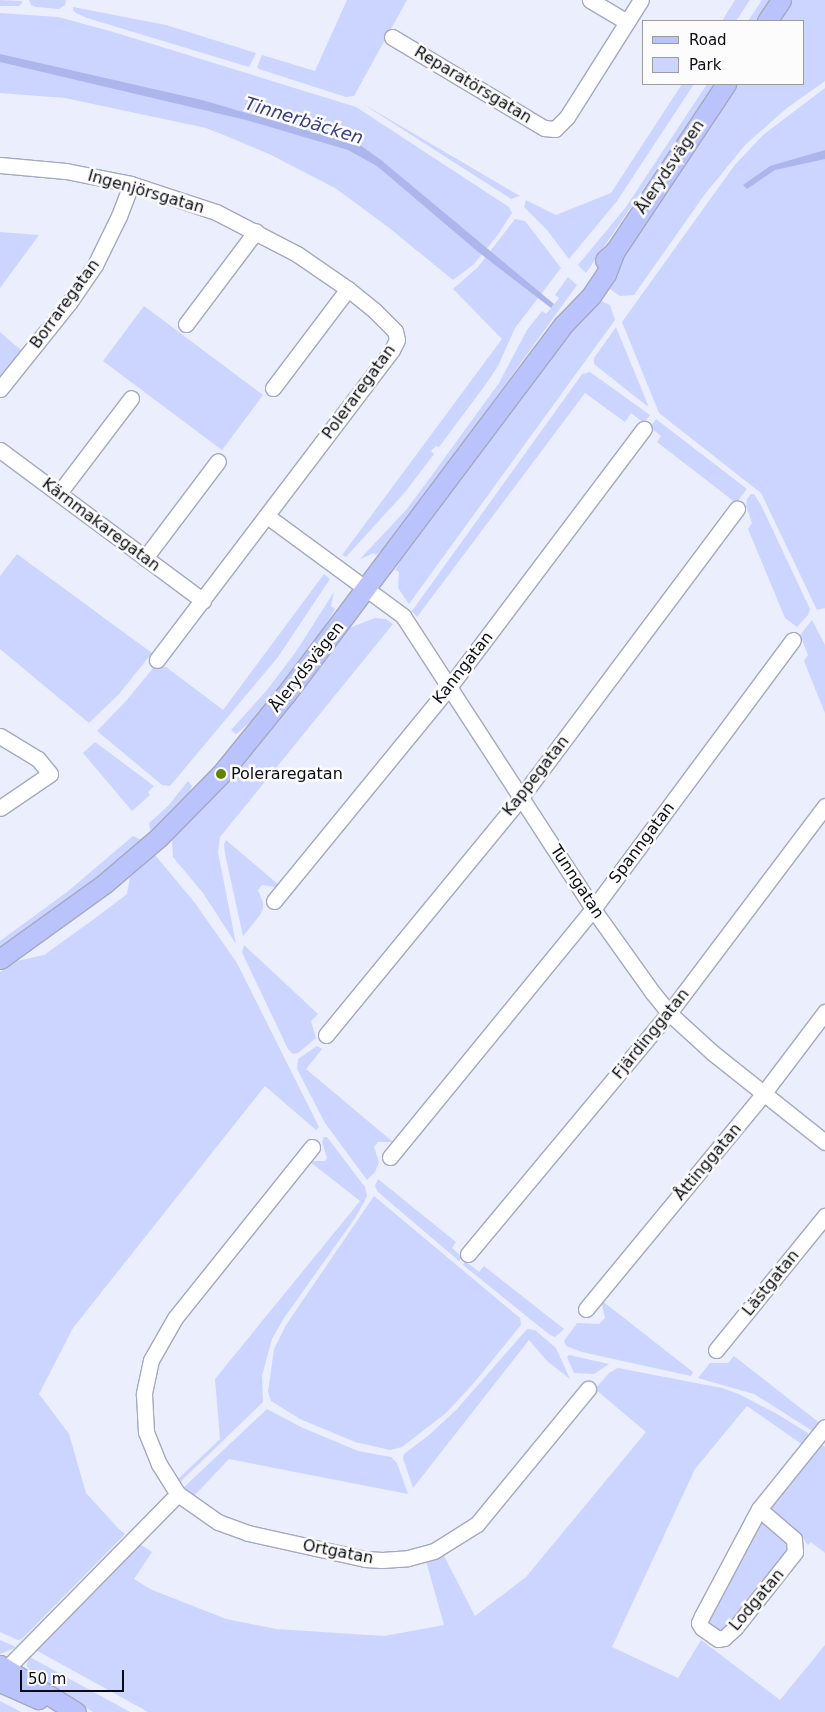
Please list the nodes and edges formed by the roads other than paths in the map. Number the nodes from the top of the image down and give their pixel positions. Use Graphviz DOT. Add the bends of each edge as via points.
graph roads {
  1 [pos="590,0"];
  2 [pos="641,0"];
  3 [pos="781,0"];
  4 [pos="768,20"];
  5 [pos="627,22"];
  6 [pos="392,37"];
  7 [pos="725,85"];
  8 [pos="0,165"];
  9 [pos="131,184"];
  10 [pos="256,231"];
  11 [pos="348,289"];
  12 [pos="186,324"];
  13 [pos="396,340"];
  14 [pos="273,388"];
  15 [pos="0,390"];
  16 [pos="131,398"];
  17 [pos="644,428"];
  18 [pos="0,450"];
  19 [pos="218,461"];
  20 [pos="59,493"];
  21 [pos="737,509"];
  22 [pos="267,516"];
  23 [pos="146,558"];
  24 [pos="366,589"];
  25 [pos="203,601"];
  26 [pos="793,640"];
  27 [pos="156,660"];
  28 [pos="450,686"];
  29 [pos="0,736"];
  30 [pos="522,796"];
  31 [pos="825,806"];
  32 [pos="0,808"];
  33 [pos="274,901"];
  34 [pos="593,908"];
  35 [pos="0,958"];
  36 [pos="825,1012"];
  37 [pos="669,1013"];
  38 [pos="326,1035"];
  39 [pos="764,1094"];
  40 [pos="825,1142"];
  41 [pos="312,1147"];
  42 [pos="390,1157"];
  43 [pos="825,1216"];
  44 [pos="468,1254"];
  45 [pos="586,1309"];
  46 [pos="716,1350"];
  47 [pos="588,1389"];
  48 [pos="825,1427"];
  49 [pos="178,1494"];
  50 [pos="760,1510"];
  51 [pos="2,1673"];
  52 [pos="67,1712"];
  53 [pos="76,1712"];
  1 -- 5 [label="street"];
  2 -- 5 [label="street"];
  3 -- 4 [label="main road"];
  5 -- 6 [label="street, Reparatörsgatan" via="567,117 555,129 544,128"];
  7 -- 24 [label="main road, Ålerydsvägen" via="614,251 606,274 587,301 563,325"];
  8 -- 9 [label="street, Ingenjörsgatan" via="66,170"];
  9 -- 10 [label="street, Ingenjörsgatan" via="206,208"];
  9 -- 15 [label="street, Borraregatan" via="95,266"];
  10 -- 11 [label="street, Ingenjörsgatan"];
  10 -- 12 [label="street"];
  11 -- 13 [label="street, Ingenjörsgatan" via="390,324"];
  11 -- 14 [label="street"];
  13 -- 22 [label="street, Poleraregatan" via="392,350"];
  16 -- 20 [label="street"];
  17 -- 28 [label="street, Kanngatan"];
  18 -- 20 [label="street, Kärnmakaregatan"];
  19 -- 23 [label="street"];
  20 -- 23 [label="street, Kärnmakaregatan"];
  21 -- 30 [label="street, Kappegatan"];
  22 -- 24 [label="street"];
  22 -- 25 [label="street, Poleraregatan"];
  23 -- 25 [label="street, Kärnmakaregatan"];
  24 -- 28 [label="street, Tunngatan" via="403,616"];
  24 -- 35 [label="main road, Ålerydsvägen" via="286,694 195,802 160,837 104,884"];
  25 -- 27 [label="street, Poleraregatan"];
  26 -- 34 [label="street, Spanngatan"];
  28 -- 30 [label="street, Tunngatan"];
  28 -- 33 [label="street, Kanngatan"];
  29 -- 32 [label="street" via="38,759 50,774"];
  30 -- 34 [label="street, Tunngatan"];
  30 -- 38 [label="street, Kappegatan"];
  31 -- 37 [label="street, Fjärdinggatan"];
  34 -- 37 [label="street, Tunngatan"];
  34 -- 42 [label="street, Spanngatan"];
  36 -- 39 [label="street, Åttinggatan"];
  37 -- 39 [label="street, Tunngatan"];
  37 -- 44 [label="street, Fjärdinggatan"];
  39 -- 40 [label="street, Tunngatan"];
  39 -- 45 [label="street, Åttinggatan"];
  41 -- 49 [label="street, Ortgatan" via="174,1318 151,1360 144,1394 146,1432 159,1464"];
  43 -- 46 [label="street, Lästgatan"];
  47 -- 49 [label="street, Ortgatan" via="477,1524 434,1551 408,1558 365,1559 248,1533 218,1522"];
  48 -- 50 [label="street, Lodgatan"];
  49 -- 51 [label="street"];
  50 -- 50 [label="street, Lodgatan" via="699,1623 706,1633 718,1639 735,1628 795,1552 794,1538"];
  51 -- 52 [label="main road"];
  51 -- 53 [label="main road"];
}
